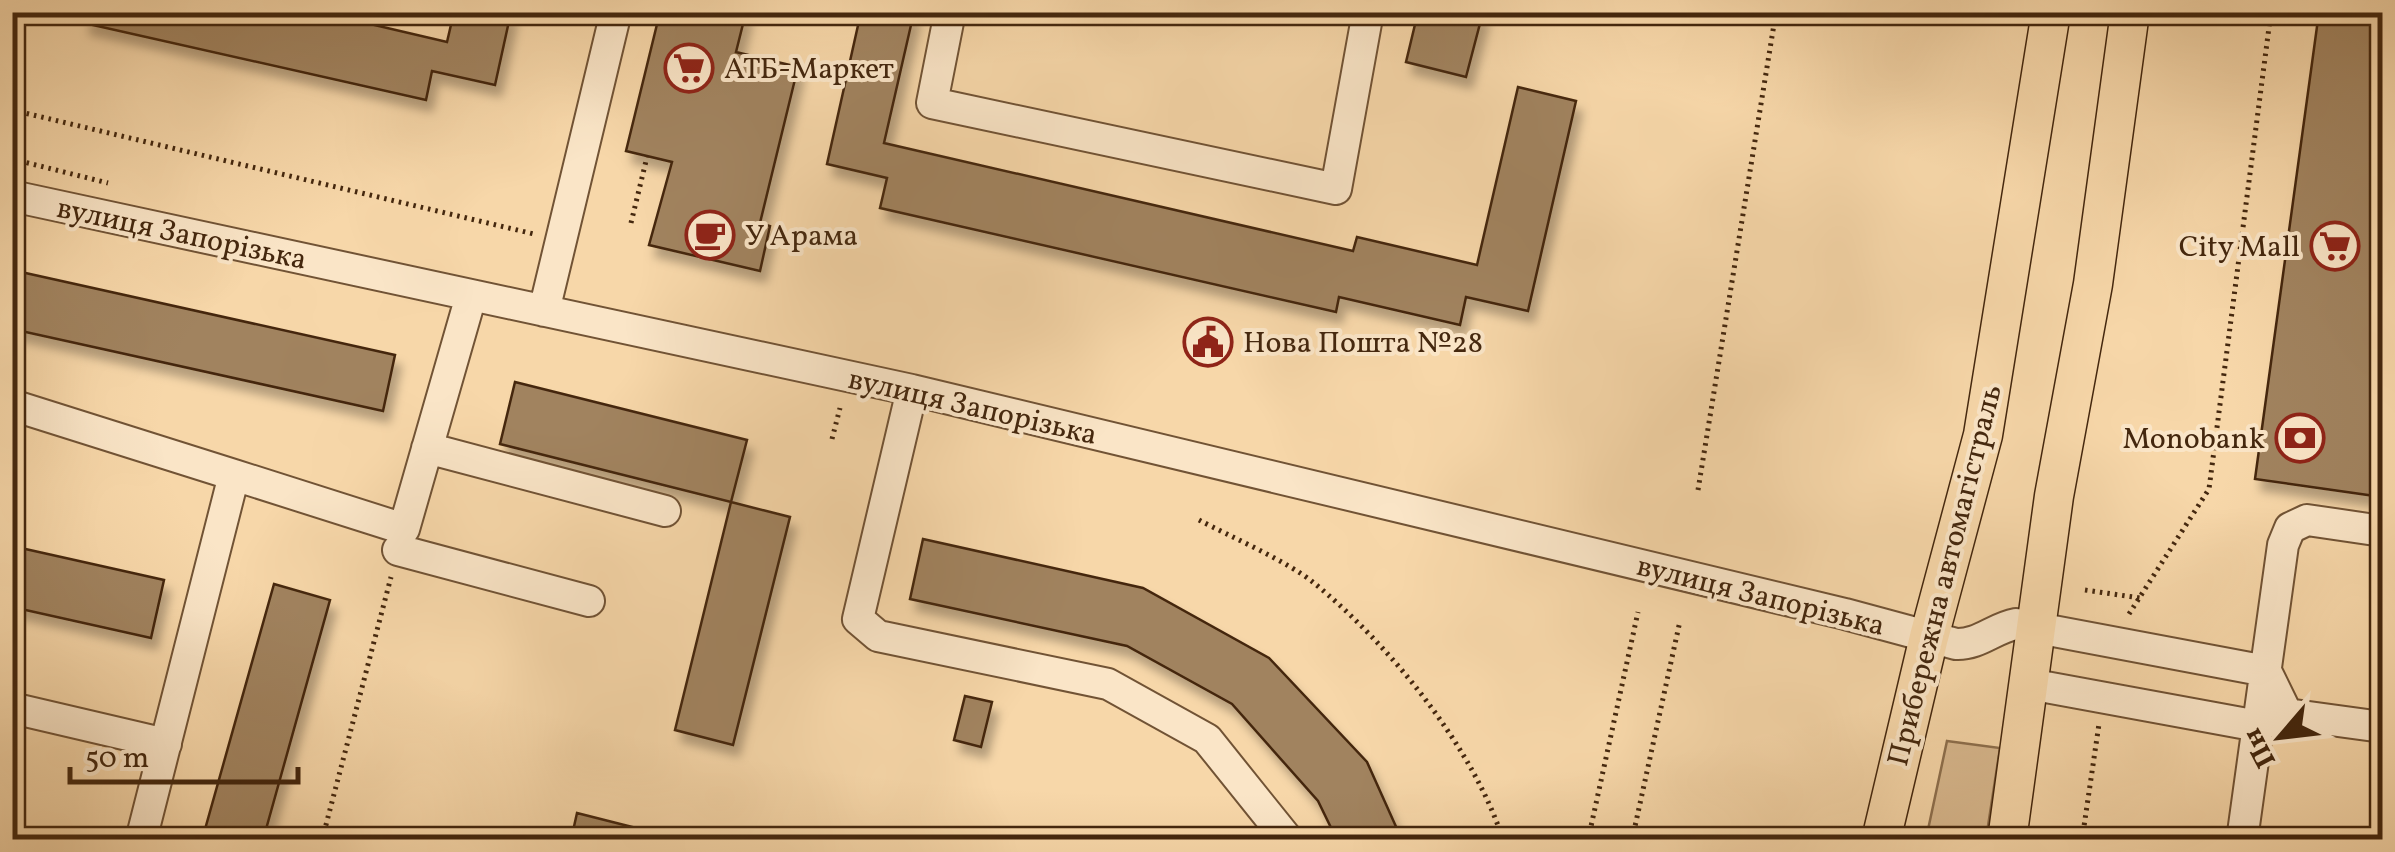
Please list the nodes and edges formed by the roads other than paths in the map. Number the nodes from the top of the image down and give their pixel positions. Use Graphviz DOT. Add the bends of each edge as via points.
graph roads {
  1 [pos="616,12"];
  2 [pos="950,12"];
  3 [pos="1368,12"];
  4 [pos="2051,12"];
  5 [pos="2130,12"];
  6 [pos="12,196"];
  7 [pos="472,296"];
  8 [pos="544,311"];
  9 [pos="912,390"];
  10 [pos="12,405"];
  11 [pos="427,448"];
  12 [pos="234,475"];
  13 [pos="664,511"];
  14 [pos="2382,531"];
  15 [pos="398,550"];
  16 [pos="590,602"];
  17 [pos="2037,629"];
  18 [pos="1929,636"];
  19 [pos="2266,671"];
  20 [pos="2029,684"];
  21 [pos="12,708"];
  22 [pos="2287,714"];
  23 [pos="2258,726"];
  24 [pos="2382,727"];
  25 [pos="166,744"];
  26 [pos="142,840"];
  27 [pos="1288,840"];
  28 [pos="1880,840"];
  29 [pos="2007,840"];
  30 [pos="2242,840"];
  1 -- 8 [label="street"];
  2 -- 3 [label="street" via="932,104 1336,189"];
  4 -- 18 [label="main road, Прибережна автомагістраль" via="1983,435"];
  5 -- 17 [label="main road"];
  6 -- 7 [label="street, вулиця Запорізька"];
  7 -- 8 [label="street, вулиця Запорізька"];
  7 -- 11 [label="street"];
  8 -- 9 [label="street, вулиця Запорізька"];
  9 -- 18 [label="street, вулиця Запорізька"];
  9 -- 27 [label="street" via="858,619 878,636 1108,684 1206,739"];
  10 -- 12 [label="street"];
  11 -- 12 [label="street" via="404,529"];
  11 -- 13 [label="street"];
  12 -- 25 [label="street"];
  14 -- 19 [label="street" via="2308,520 2290,528"];
  15 -- 16 [label="street"];
  17 -- 18 [label="street, вулиця Запорізька" via="2002,626 1962,645"];
  17 -- 19 [label="street, вулиця Запорізька"];
  17 -- 20 [label="main road"];
  18 -- 28 [label="main road, Прибережна автомагістраль"];
  19 -- 22 [label="street"];
  19 -- 23 [label="street"];
  20 -- 23 [label="street"];
  20 -- 29 [label="main road"];
  21 -- 25 [label="street"];
  22 -- 23 [label="street"];
  22 -- 24 [label="street"];
  23 -- 30 [label="street"];
  25 -- 26 [label="street"];
}
